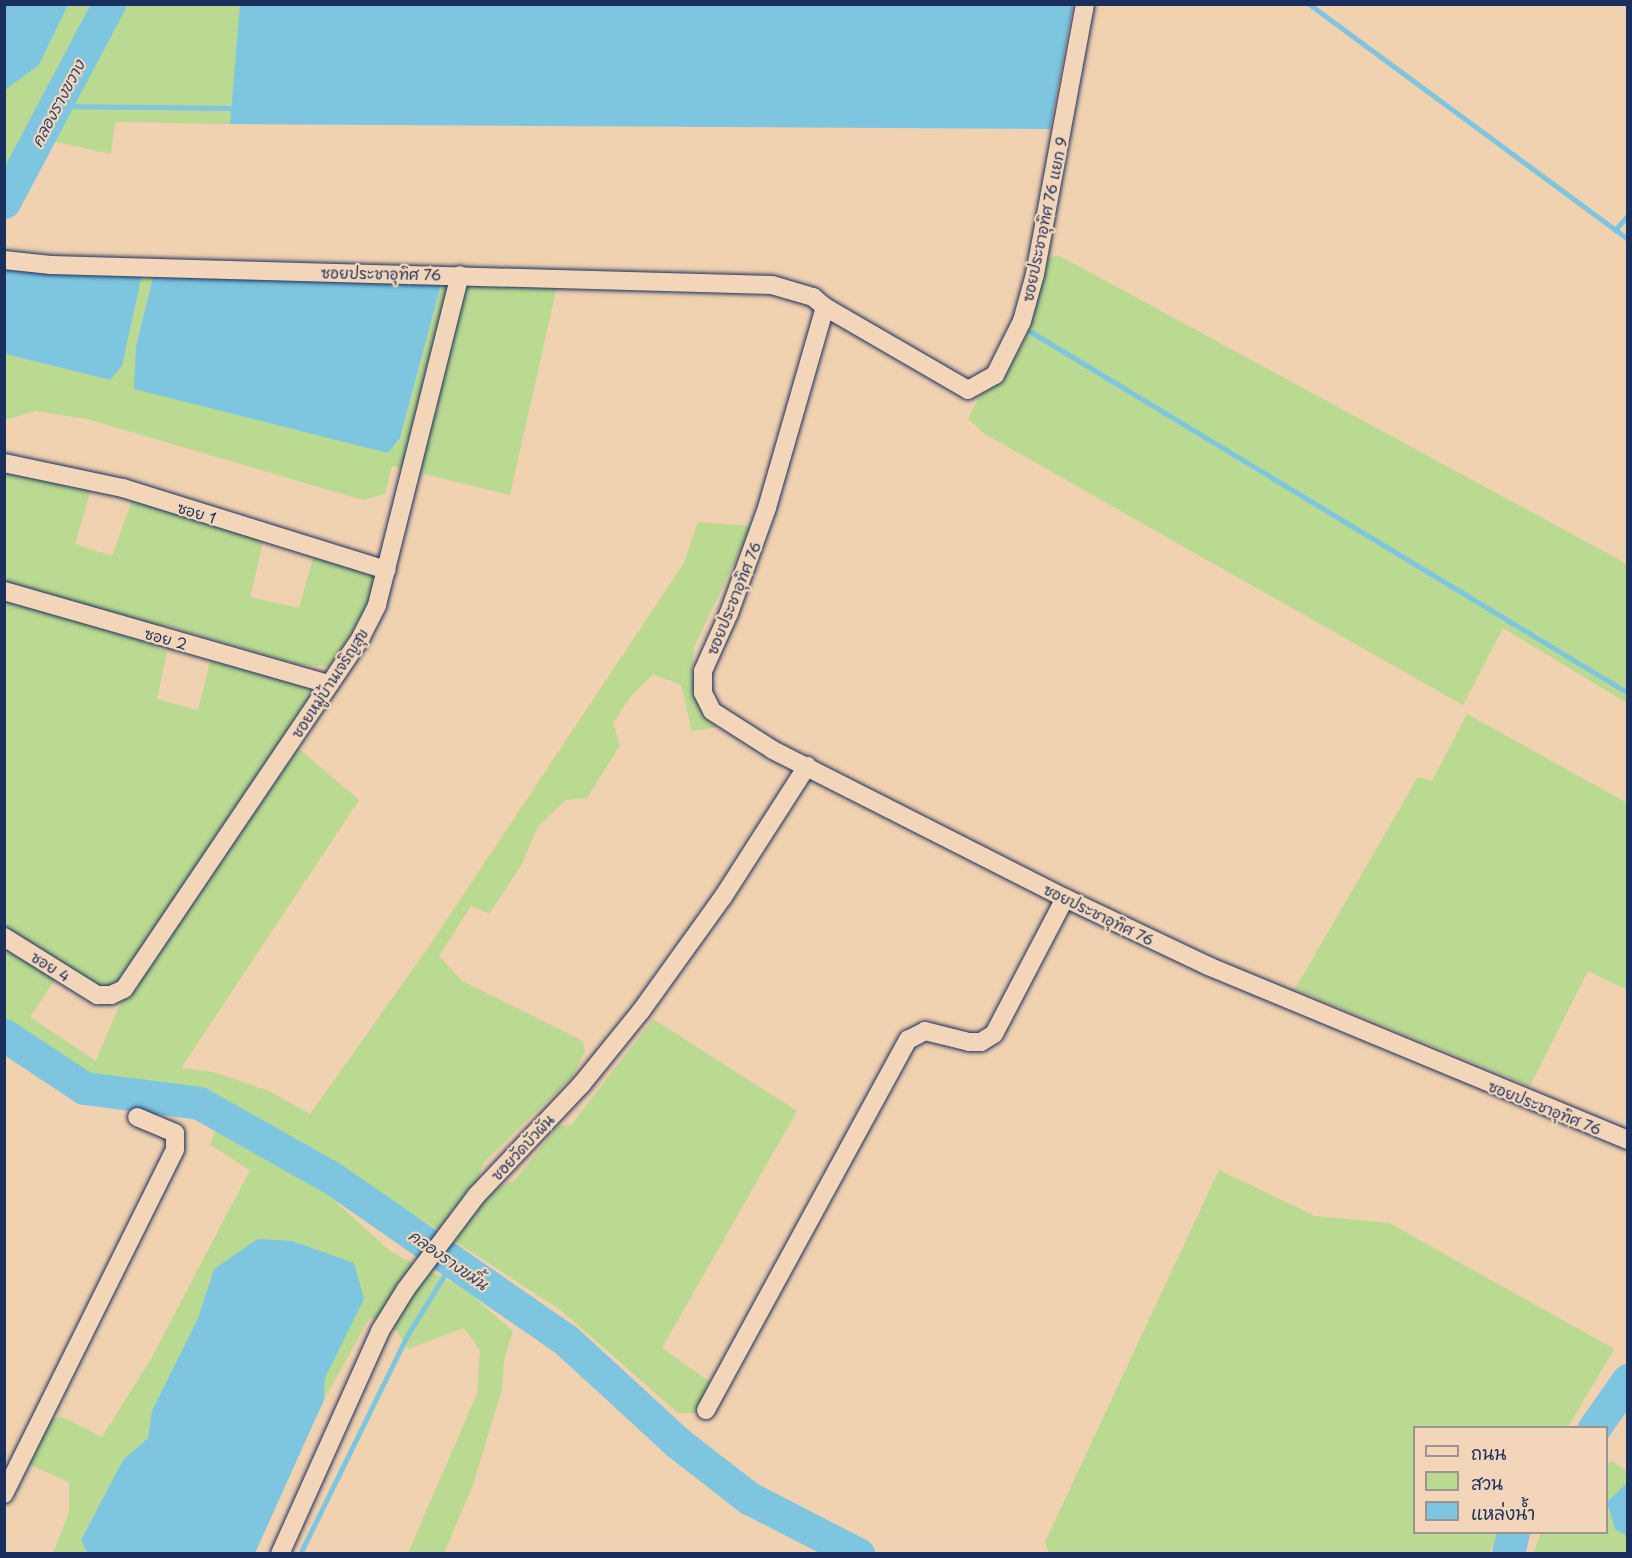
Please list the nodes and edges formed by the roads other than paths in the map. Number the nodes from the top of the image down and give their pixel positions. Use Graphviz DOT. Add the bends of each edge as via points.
graph roads {
  1 [pos="1084,4"];
  2 [pos="5,261"];
  3 [pos="460,275"];
  4 [pos="825,308"];
  5 [pos="4,463"];
  6 [pos="387,570"];
  7 [pos="4,591"];
  8 [pos="328,684"];
  9 [pos="807,766"];
  10 [pos="1065,898"];
  11 [pos="4,936"];
  12 [pos="97,995"];
  13 [pos="137,1117"];
  14 [pos="1628,1140"];
  15 [pos="706,1410"];
  16 [pos="4,1494"];
  17 [pos="280,1554"];
  1 -- 4 [label="street, ซอยประชาอุทิศ 76 แยก 9" via="1035,274 1022,321 995,375 968,390"];
  2 -- 3 [label="street, ซอยประชาอุทิศ 76"];
  3 -- 4 [label="street, ซอยประชาอุทิศ 76" via="772,285 793,288"];
  3 -- 6 [label="street, ซอยหมู่บ้านเจริญสุข"];
  4 -- 9 [label="street, ซอยประชาอุทิศ 76" via="752,554 703,671 703,693 712,711 728,724"];
  5 -- 6 [label="street, ซอย 1" via="123,488"];
  6 -- 8 [label="street, ซอยหมู่บ้านเจริญสุข" via="361,637"];
  7 -- 8 [label="street, ซอย 2"];
  8 -- 12 [label="street, ซอยหมู่บ้านเจริญสุข" via="124,989 111,995"];
  9 -- 10 [label="street, ซอยประชาอุทิศ 76"];
  9 -- 17 [label="street, ซอยวัดบัวผัน" via="723,897 648,1003 580,1084 493,1177 430,1256 380,1331"];
  10 -- 14 [label="street, ซอยประชาอุทิศ 76" via="1240,981"];
  10 -- 15 [label="street" via="994,1034 981,1042 969,1042 925,1031 908,1040"];
  11 -- 12 [label="street, ซอย 4"];
  13 -- 16 [label="street" via="170,1129 177,1142"];
}
